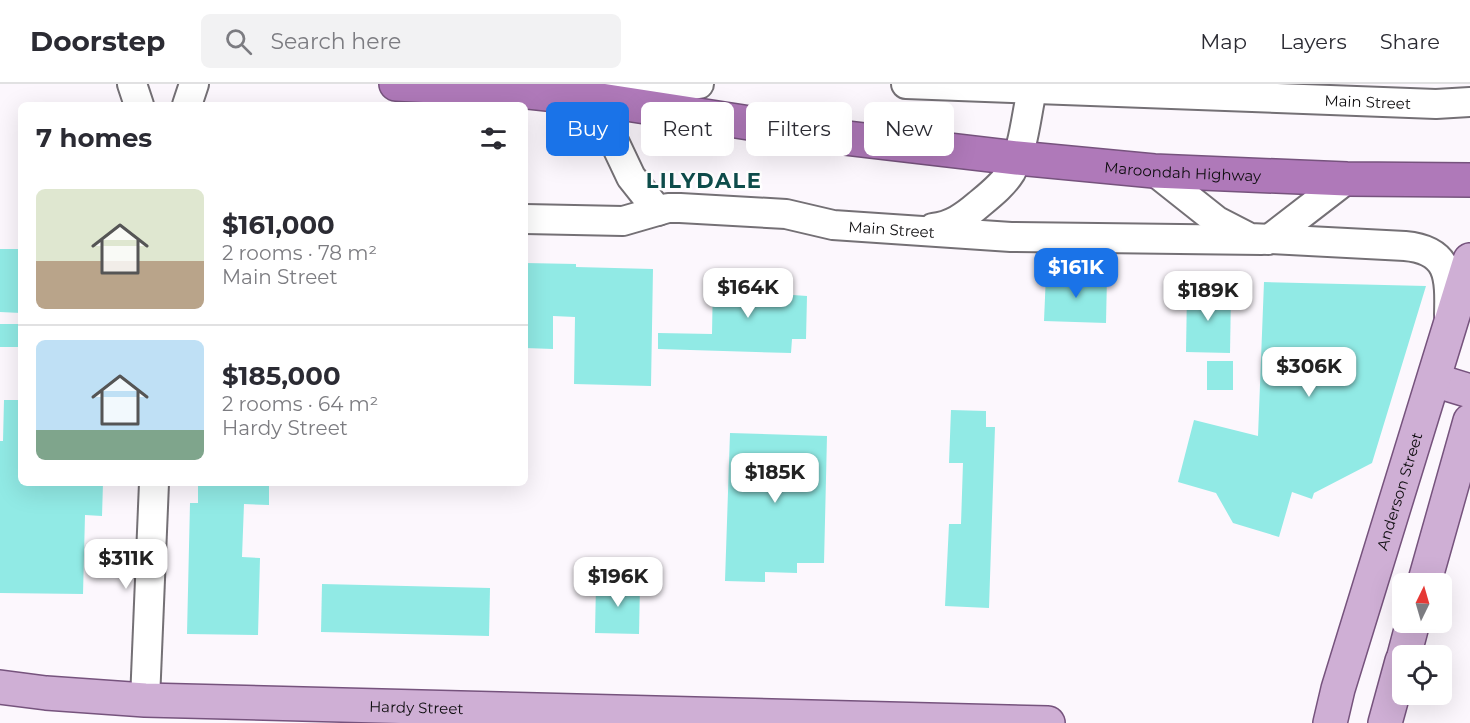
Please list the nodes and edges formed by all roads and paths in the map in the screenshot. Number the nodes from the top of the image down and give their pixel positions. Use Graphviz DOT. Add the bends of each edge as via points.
graph roads {
  1 [pos="132,84"];
  2 [pos="194,84"];
  3 [pos="396,84"];
  4 [pos="699,84"];
  5 [pos="906,84"];
  6 [pos="1033,86"];
  7 [pos="594,99"];
  8 [pos="138,102"];
  9 [pos="188,102"];
  10 [pos="1470,102"];
  11 [pos="1017,158"];
  12 [pos="1154,171"];
  13 [pos="1347,179"];
  14 [pos="1470,180"];
  15 [pos="658,211"];
  16 [pos="528,219"];
  17 [pos="923,229"];
  18 [pos="1265,240"];
  19 [pos="1470,260"];
  20 [pos="1448,334"];
  21 [pos="1434,380"];
  22 [pos="1470,391"];
  23 [pos="1470,421"];
  24 [pos="154,486"];
  25 [pos="1427,573"];
  26 [pos="0,687"];
  27 [pos="1392,697"];
  28 [pos="145,700"];
  29 [pos="1048,723"];
  30 [pos="1330,723"];
  31 [pos="1385,723"];
  1 -- 8 [label="street"];
  2 -- 9 [label="street"];
  3 -- 7 [label="highway, Maroondah Highway"];
  4 -- 7 [label="street"];
  5 -- 6 [label="street, Main Street"];
  6 -- 10 [label="street, Main Street" via="1436,104"];
  6 -- 11 [label="street"];
  7 -- 11 [label="highway, Maroondah Highway" via="846,138"];
  7 -- 15 [label="street" via="631,177"];
  11 -- 12 [label="highway, Maroondah Highway"];
  11 -- 17 [label="street" via="998,188 962,218 942,227"];
  12 -- 13 [label="highway, Maroondah Highway"];
  12 -- 18 [label="street" via="1217,221 1245,236"];
  13 -- 14 [label="highway, Maroondah Highway"];
  13 -- 18 [label="street"];
  15 -- 16 [label="street, Main Street" via="623,221"];
  15 -- 17 [label="street, Main Street" via="680,208 771,212 833,225"];
  17 -- 18 [label="street, Main Street" via="1011,237"];
  18 -- 20 [label="street, Main Street" via="1405,246 1430,251 1440,257 1448,276"];
  19 -- 20 [label="main road, Anderson Street"];
  20 -- 21 [label="main road, Anderson Street"];
  21 -- 22 [label="main road"];
  21 -- 30 [label="main road, Anderson Street"];
  23 -- 25 [label="main road"];
  24 -- 28 [label="street"];
  26 -- 28 [label="main road, Hardy Street"];
  27 -- 31 [label="main road"];
  28 -- 29 [label="main road, Hardy Street"];
}
